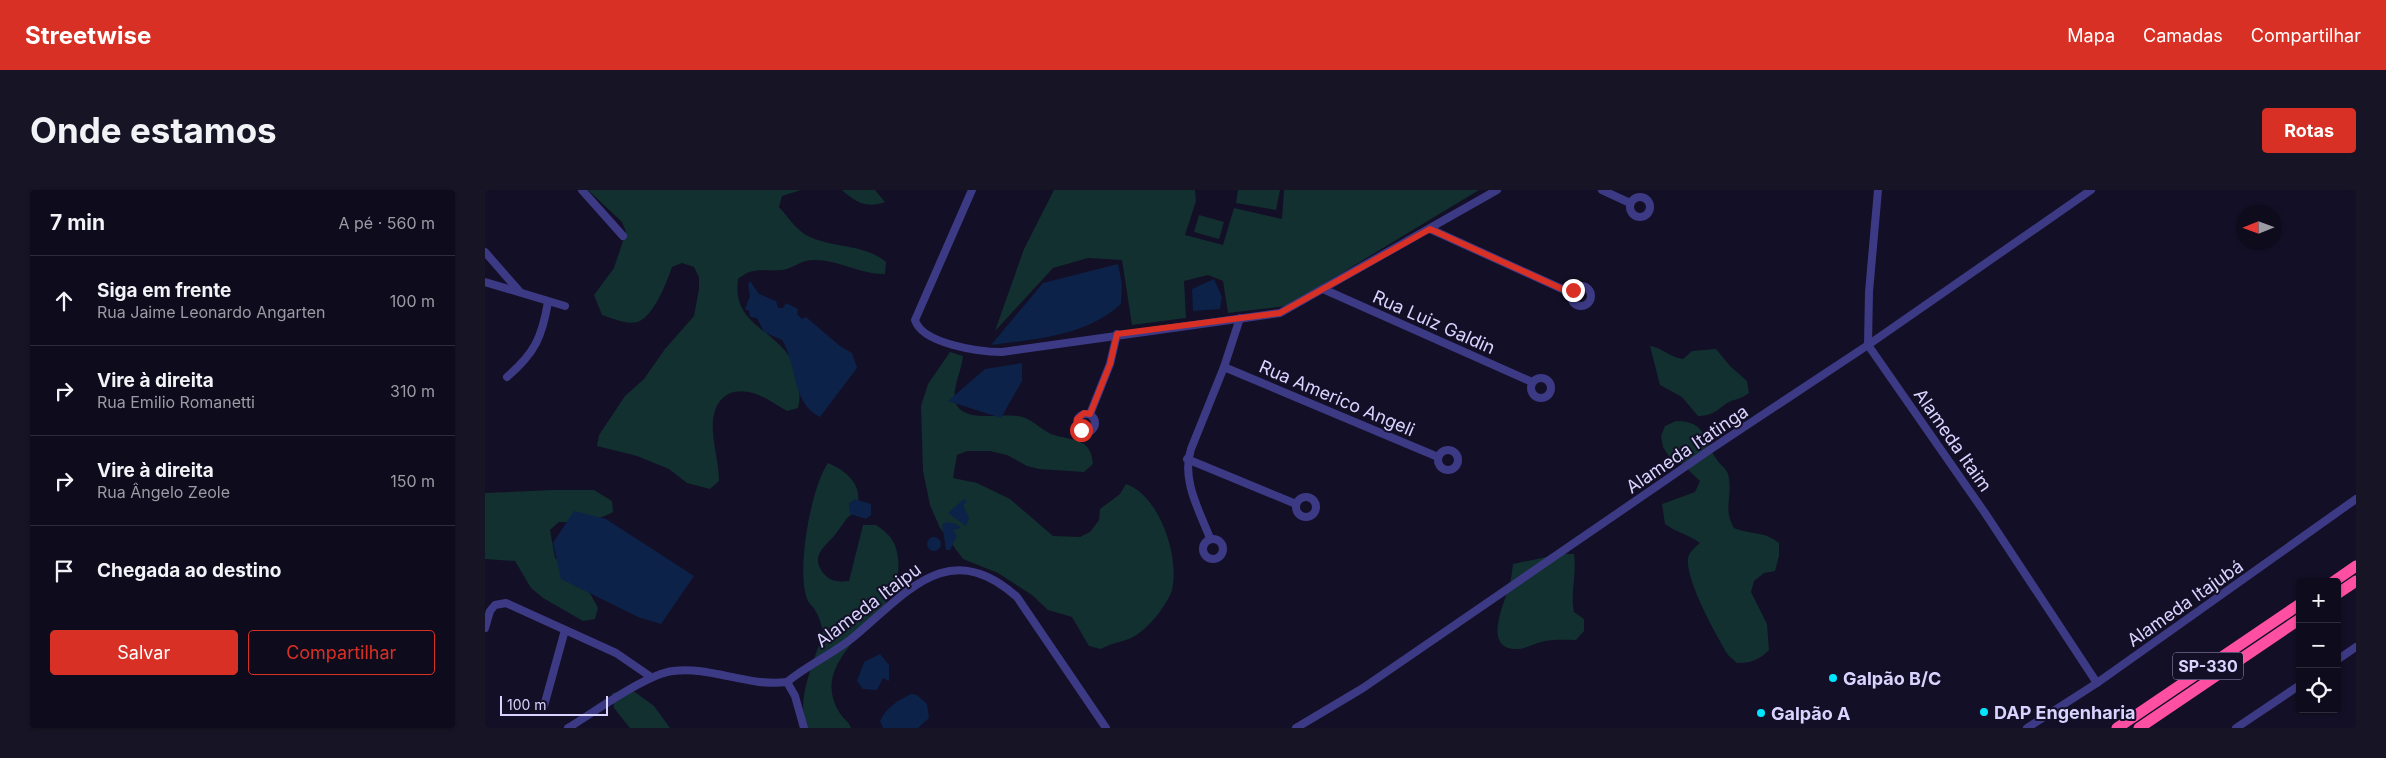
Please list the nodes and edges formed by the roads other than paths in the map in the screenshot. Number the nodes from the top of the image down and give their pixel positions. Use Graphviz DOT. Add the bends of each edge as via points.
graph roads {
  1 [pos="582,190"];
  2 [pos="972,190"];
  3 [pos="1497,190"];
  4 [pos="1602,190"];
  5 [pos="1879,190"];
  6 [pos="2091,190"];
  7 [pos="1645,193"];
  8 [pos="1630,204"];
  9 [pos="1430,229"];
  10 [pos="623,236"];
  11 [pos="486,256"];
  12 [pos="485,282"];
  13 [pos="1323,289"];
  14 [pos="520,292"];
  15 [pos="1571,293"];
  16 [pos="548,302"];
  17 [pos="565,306"];
  18 [pos="1239,318"];
  19 [pos="1117,334"];
  20 [pos="1868,345"];
  21 [pos="1224,367"];
  22 [pos="507,376"];
  23 [pos="1532,382"];
  24 [pos="1090,414"];
  25 [pos="1438,457"];
  26 [pos="1187,460"];
  27 [pos="2356,499"];
  28 [pos="1295,504"];
  29 [pos="1210,538"];
  30 [pos="2356,566"];
  31 [pos="2339,578"];
  32 [pos="2356,581"];
  33 [pos="2356,587"];
  34 [pos="2341,592"];
  35 [pos="2341,593"];
  36 [pos="2296,607"];
  37 [pos="2296,622"];
  38 [pos="485,628"];
  39 [pos="565,630"];
  40 [pos="2356,648"];
  41 [pos="2341,657"];
  42 [pos="651,677"];
  43 [pos="787,682"];
  44 [pos="2097,683"];
  45 [pos="2296,688"];
  46 [pos="544,706"];
  47 [pos="568,728"];
  48 [pos="804,728"];
  49 [pos="1106,728"];
  50 [pos="1296,728"];
  51 [pos="2027,728"];
  52 [pos="2117,728"];
  53 [pos="2139,728"];
  54 [pos="2236,728"];
  1 -- 10 [label="street"];
  2 -- 19 [label="street" via="916,316 919,329 945,342 986,352"];
  3 -- 9 [label="street"];
  4 -- 8 [label="street"];
  5 -- 20 [label="street" via="1869,292"];
  6 -- 20 [label="street, Alameda Itatinga"];
  7 -- 8 [label="street"];
  7 -- 8 [label="street" via="1650,208 1644,216 1634,216"];
  9 -- 13 [label="street"];
  9 -- 15 [label="street"];
  11 -- 14 [label="street"];
  12 -- 14 [label="street"];
  13 -- 18 [label="street" via="1280,313"];
  13 -- 23 [label="street, Rua Luiz Galdin"];
  14 -- 16 [label="street"];
  16 -- 17 [label="street"];
  16 -- 22 [label="street" via="543,331 533,350"];
  18 -- 19 [label="street"];
  18 -- 21 [label="street" via="1238,330"];
  19 -- 24 [label="street" via="1110,364"];
  20 -- 44 [label="street, Alameda Itaim" via="1975,498"];
  20 -- 50 [label="street, Alameda Itatinga" via="1363,688"];
  21 -- 25 [label="street, Rua Americo Angeli"];
  21 -- 26 [label="street"];
  26 -- 28 [label="street"];
  26 -- 29 [label="street" via="1188,480"];
  27 -- 44 [label="street, Alameda Itajubá"];
  30 -- 31 [label="highway"];
  32 -- 34 [label="highway"];
  33 -- 35 [label="highway"];
  36 -- 52 [label="highway, SP-330"];
  37 -- 53 [label="highway, SP-330"];
  38 -- 39 [label="street" via="495,605 506,604"];
  39 -- 42 [label="street" via="616,653"];
  39 -- 46 [label="street"];
  40 -- 41 [label="street"];
  42 -- 43 [label="street" via="680,671 763,684"];
  42 -- 47 [label="street"];
  43 -- 48 [label="street"];
  43 -- 49 [label="street, Alameda Itaipu" via="855,636 923,580 948,570 965,571 983,574 1000,582 1017,597"];
  44 -- 51 [label="street, Alameda Itajubá"];
  45 -- 54 [label="street"];
}
